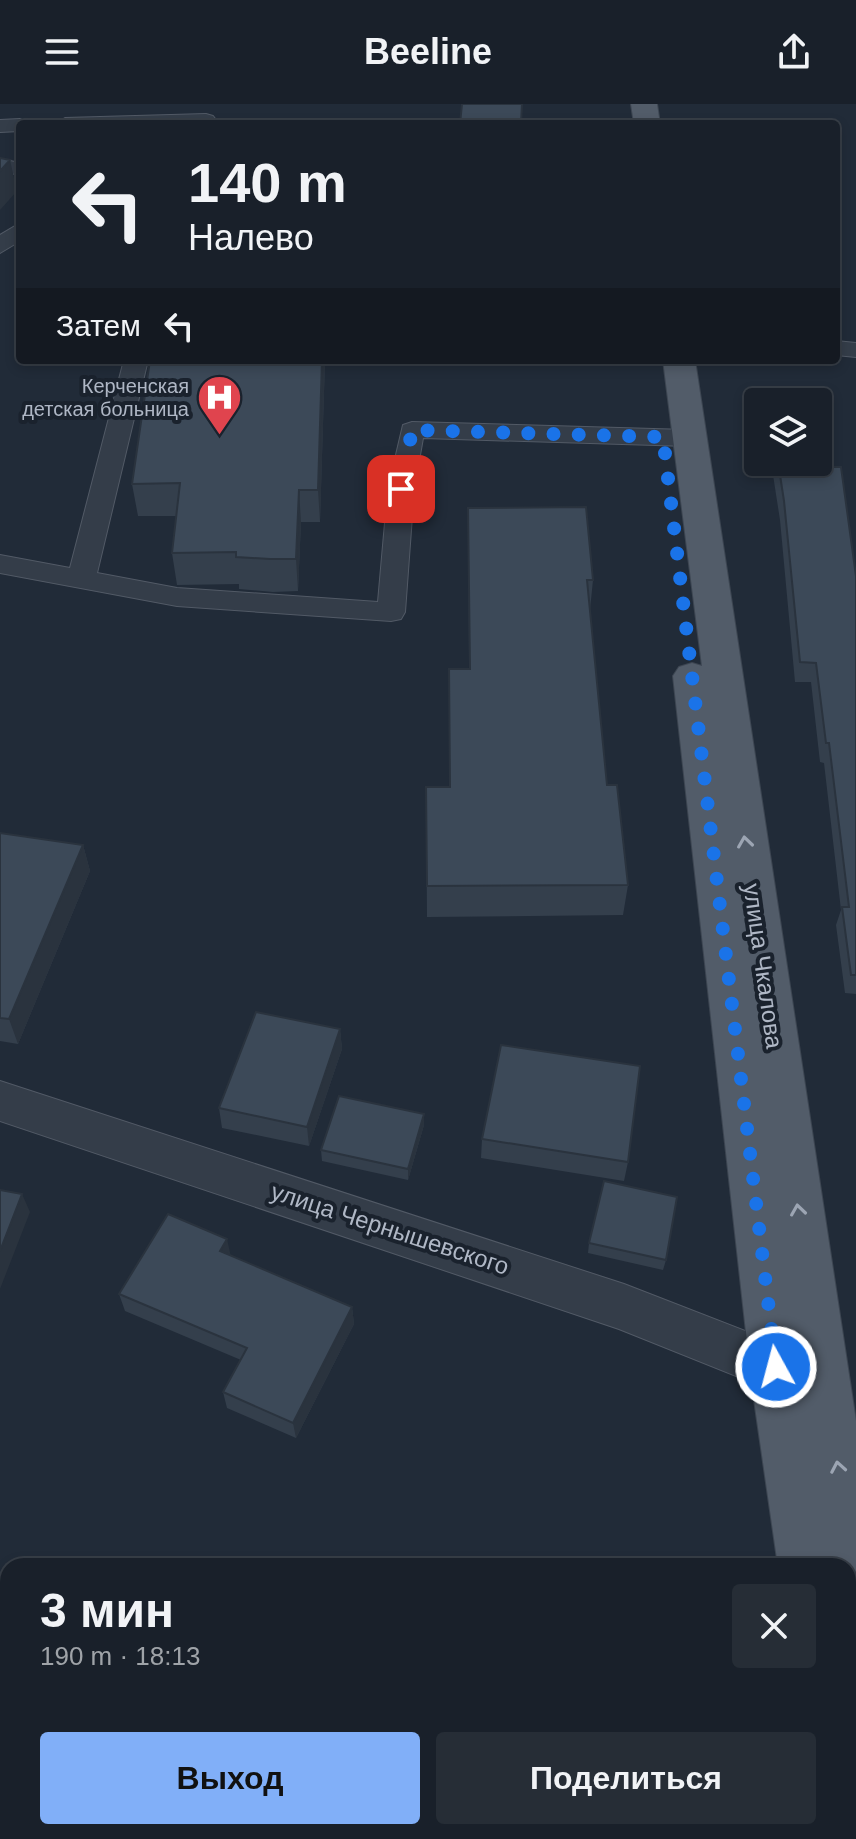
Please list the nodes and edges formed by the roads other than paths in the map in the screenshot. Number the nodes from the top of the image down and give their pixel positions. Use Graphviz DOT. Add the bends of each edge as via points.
graph roads {
  1 [pos="207,116"];
  2 [pos="136,120"];
  3 [pos="16,233"];
  4 [pos="0,246"];
  5 [pos="135,364"];
  6 [pos="654,364"];
  7 [pos="679,364"];
  8 [pos="675,438"];
  9 [pos="0,564"];
  10 [pos="82,577"];
  11 [pos="0,1101"];
  12 [pos="776,1367"];
  13 [pos="840,1392"];
  14 [pos="805,1558"];
  15 [pos="855,1558"];
  1 -- 2 [label="lane"];
  3 -- 4 [label="lane"];
  5 -- 10 [label="lane"];
  6 -- 8 [label="main road, улица Чкалова"];
  7 -- 8 [label="main road, улица Чкалова"];
  8 -- 10 [label="lane" via="412,430 401,489 391,612 177,597"];
  8 -- 12 [label="main road, улица Чкалова"];
  13 -- 8 [label="main road, улица Чкалова, one-way"];
  9 -- 10 [label="lane"];
  11 -- 12 [label="street, улица Чернышевского" via="624,1307"];
  12 -- 13 [label="main road"];
  12 -- 14 [label="main road, улица Чкалова"];
  15 -- 13 [label="main road, улица Чкалова, one-way"];
}
